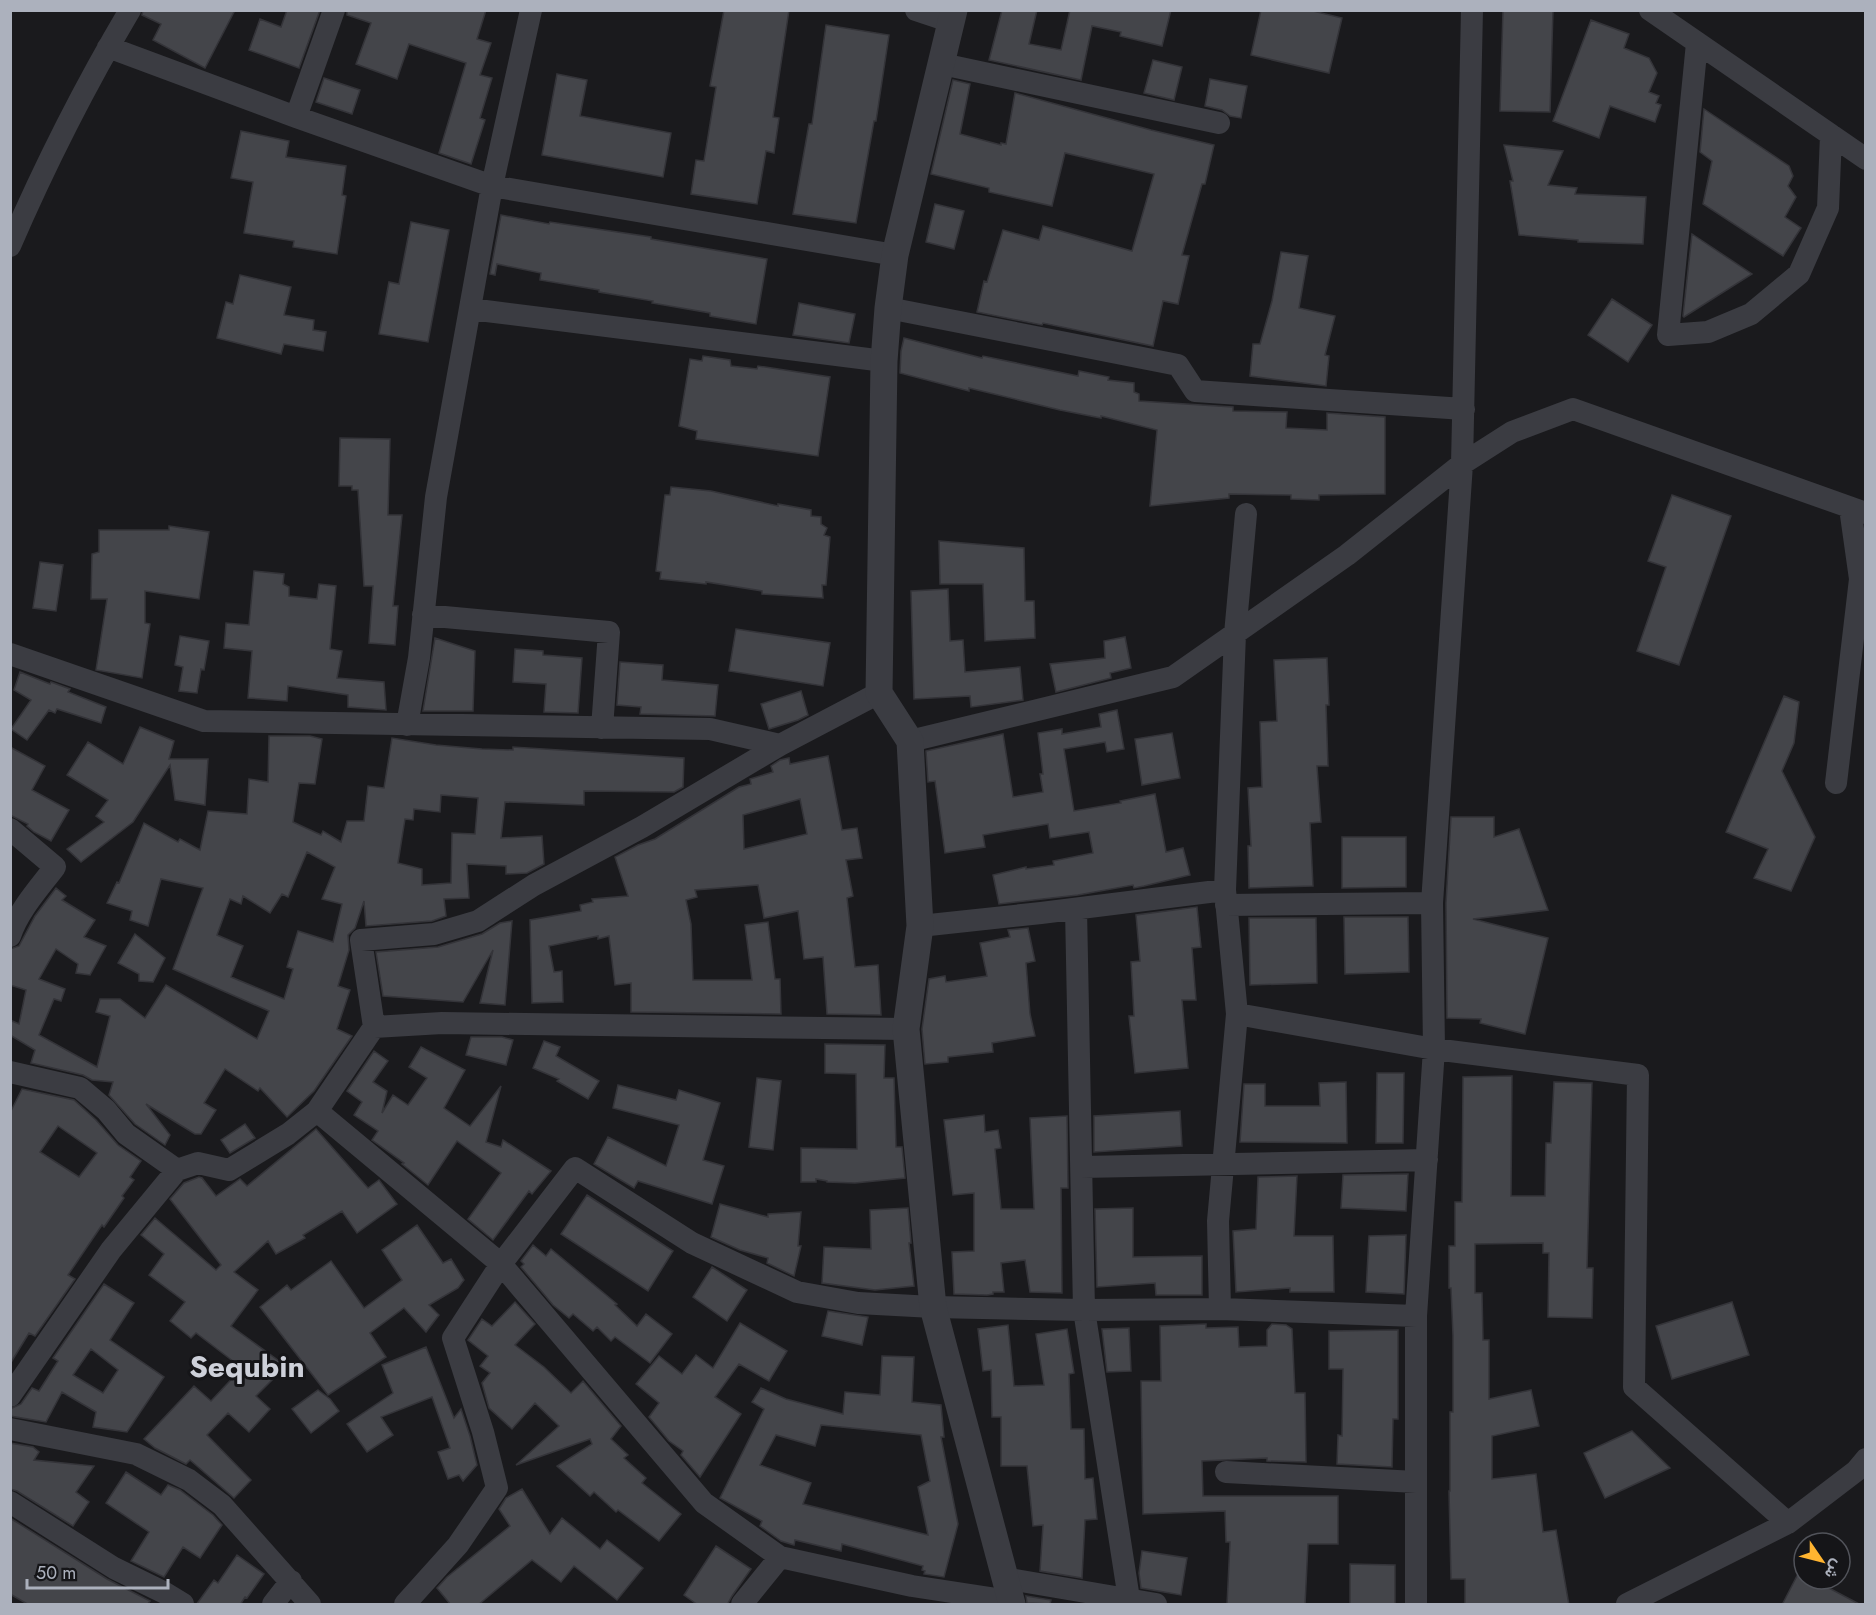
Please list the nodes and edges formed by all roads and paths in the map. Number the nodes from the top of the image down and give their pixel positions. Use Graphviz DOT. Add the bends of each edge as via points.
graph roads {
  1 [pos="129,10"];
  2 [pos="334,10"];
  3 [pos="531,10"];
  4 [pos="916,10"];
  5 [pos="1472,10"];
  6 [pos="1650,10"];
  7 [pos="953,16"];
  8 [pos="1697,43"];
  9 [pos="108,46"];
  10 [pos="942,64"];
  11 [pos="296,117"];
  12 [pos="1219,123"];
  13 [pos="1831,135"];
  14 [pos="1866,159"];
  15 [pos="492,186"];
  16 [pos="10,246"];
  17 [pos="895,255"];
  18 [pos="888,308"];
  19 [pos="470,309"];
  20 [pos="884,361"];
  21 [pos="1464,409"];
  22 [pos="1462,464"];
  23 [pos="1858,511"];
  24 [pos="1246,514"];
  25 [pos="423,615"];
  26 [pos="1235,634"];
  27 [pos="10,654"];
  28 [pos="879,693"];
  29 [pos="407,725"];
  30 [pos="603,728"];
  31 [pos="910,741"];
  32 [pos="780,745"];
  33 [pos="1836,783"];
  34 [pos="10,830"];
  35 [pos="1226,898"];
  36 [pos="1432,903"];
  37 [pos="1076,909"];
  38 [pos="920,926"];
  39 [pos="10,936"];
  40 [pos="1237,1014"];
  41 [pos="374,1027"];
  42 [pos="906,1029"];
  43 [pos="1434,1049"];
  44 [pos="10,1072"];
  45 [pos="317,1111"];
  46 [pos="1427,1160"];
  47 [pos="1223,1164"];
  48 [pos="1082,1167"];
  49 [pos="177,1170"];
  50 [pos="501,1263"];
  51 [pos="933,1307"];
  52 [pos="1220,1309"];
  53 [pos="1084,1310"];
  54 [pos="1416,1316"];
  55 [pos="10,1396"];
  56 [pos="10,1429"];
  57 [pos="1866,1459"];
  58 [pos="1226,1472"];
  59 [pos="1416,1482"];
  60 [pos="10,1502"];
  61 [pos="1788,1523"];
  62 [pos="780,1557"];
  63 [pos="291,1581"];
  64 [pos="1008,1594"];
  65 [pos="910,1595"];
  66 [pos="1129,1599"];
  67 [pos="183,1605"];
  68 [pos="273,1605"];
  69 [pos="310,1605"];
  70 [pos="405,1605"];
  71 [pos="742,1605"];
  72 [pos="1156,1605"];
  73 [pos="1416,1605"];
  74 [pos="1627,1605"];
  1 -- 9 [label="street"];
  2 -- 11 [label="street"];
  3 -- 15 [label="street"];
  4 -- 7 [label="street"];
  5 -- 21 [label="street"];
  6 -- 8 [label="street"];
  7 -- 10 [label="street"];
  8 -- 13 [label="street"];
  8 -- 13 [label="street" via="1668,335 1708,332 1751,314 1799,274 1828,208"];
  9 -- 11 [label="street"];
  9 -- 16 [label="street"];
  10 -- 12 [label="street"];
  10 -- 17 [label="street"];
  11 -- 15 [label="street"];
  13 -- 14 [label="street"];
  15 -- 17 [label="street"];
  15 -- 19 [label="street"];
  17 -- 18 [label="street"];
  18 -- 20 [label="street"];
  18 -- 21 [label="street" via="1178,365 1195,391"];
  19 -- 20 [label="street"];
  19 -- 25 [label="street" via="436,497"];
  20 -- 28 [label="street"];
  21 -- 22 [label="street"];
  22 -- 23 [label="street" via="1512,432 1574,409"];
  22 -- 26 [label="street" via="1347,555"];
  22 -- 36 [label="street"];
  23 -- 33 [label="street" via="1860,579"];
  24 -- 26 [label="street"];
  25 -- 29 [label="street"];
  25 -- 30 [label="street" via="609,632"];
  26 -- 31 [label="street" via="1173,677"];
  26 -- 35 [label="street"];
  27 -- 29 [label="street" via="204,721"];
  28 -- 31 [label="street"];
  28 -- 32 [label="street"];
  29 -- 30 [label="street"];
  30 -- 32 [label="street" via="710,729"];
  31 -- 38 [label="street"];
  32 -- 41 [label="street" via="478,921 434,934 361,940"];
  34 -- 39 [label="street" via="55,867 35,892"];
  35 -- 36 [label="street"];
  35 -- 37 [label="street"];
  35 -- 40 [label="street"];
  36 -- 43 [label="street"];
  37 -- 38 [label="street"];
  37 -- 48 [label="street"];
  38 -- 42 [label="street"];
  40 -- 43 [label="street"];
  40 -- 47 [label="street"];
  41 -- 42 [label="street" via="442,1023"];
  41 -- 45 [label="street"];
  42 -- 51 [label="street"];
  43 -- 46 [label="street"];
  43 -- 61 [label="street" via="1638,1075 1634,1387"];
  44 -- 49 [label="street" via="80,1088 126,1134"];
  45 -- 49 [label="street" via="229,1170 198,1163"];
  45 -- 50 [label="street"];
  46 -- 47 [label="street"];
  46 -- 54 [label="street"];
  47 -- 48 [label="street"];
  47 -- 52 [label="street" via="1218,1221"];
  48 -- 53 [label="street"];
  49 -- 55 [label="street" via="111,1250"];
  50 -- 51 [label="street" via="575,1168 692,1243 797,1292 858,1303"];
  50 -- 62 [label="street" via="704,1503"];
  50 -- 70 [label="street" via="453,1338 497,1488 458,1545"];
  51 -- 53 [label="street"];
  51 -- 64 [label="street"];
  52 -- 53 [label="street"];
  52 -- 54 [label="street"];
  53 -- 66 [label="street"];
  54 -- 59 [label="street"];
  56 -- 63 [label="street" via="136,1454 189,1480 222,1505"];
  57 -- 61 [label="street" via="1856,1472"];
  58 -- 59 [label="street"];
  59 -- 73 [label="street"];
  60 -- 67 [label="street" via="114,1568"];
  61 -- 74 [label="street"];
  62 -- 65 [label="street"];
  62 -- 71 [label="street"];
  63 -- 68 [label="street"];
  63 -- 69 [label="street"];
  64 -- 65 [label="street"];
  64 -- 66 [label="street"];
  66 -- 72 [label="street"];
}
